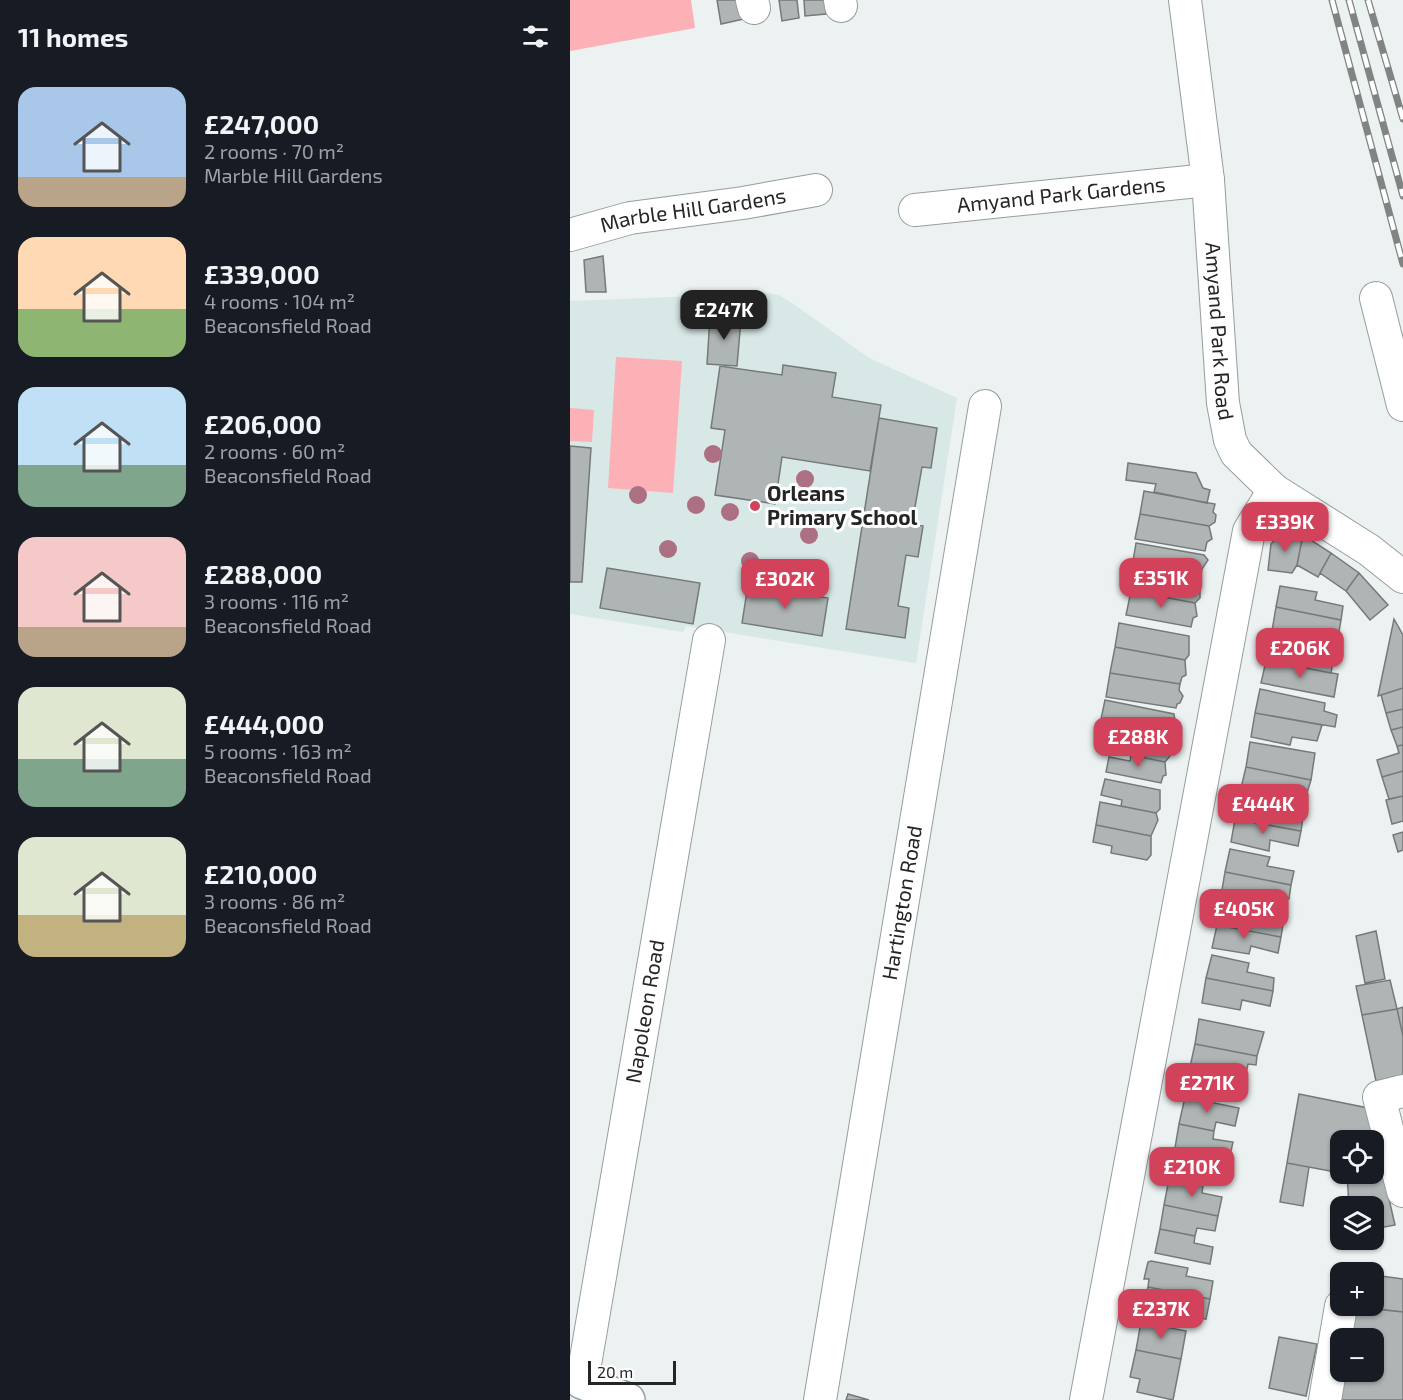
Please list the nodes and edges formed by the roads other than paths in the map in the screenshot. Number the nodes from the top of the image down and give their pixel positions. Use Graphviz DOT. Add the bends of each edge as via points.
graph roads {
  1 [pos="1185,0"];
  2 [pos="1208,180"];
  3 [pos="816,190"];
  4 [pos="915,210"];
  5 [pos="570,235"];
  6 [pos="1376,298"];
  7 [pos="1403,405"];
  8 [pos="985,406"];
  9 [pos="1274,490"];
  10 [pos="1403,577"];
  11 [pos="709,640"];
  12 [pos="1403,1091"];
  13 [pos="1403,1191"];
  14 [pos="1339,1316"];
  15 [pos="576,1377"];
  16 [pos="628,1400"];
  17 [pos="820,1400"];
  18 [pos="1086,1400"];
  19 [pos="1325,1400"];
  1 -- 2 [label="street, Amyand Park Road"];
  2 -- 4 [label="street, Amyand Park Gardens"];
  2 -- 9 [label="street, Amyand Park Road" via="1227,427 1236,453"];
  3 -- 5 [label="street, Marble Hill Gardens" via="630,218"];
  6 -- 7 [label="street"];
  8 -- 17 [label="street, Hartington Road"];
  9 -- 10 [label="street, Amyand Park Road" via="1369,550"];
  9 -- 18 [label="street" via="1249,531"];
  11 -- 15 [label="street, Napoleon Road"];
  12 -- 13 [label="street" via="1379,1097"];
  14 -- 19 [label="street"];
  15 -- 16 [label="main road"];
}
